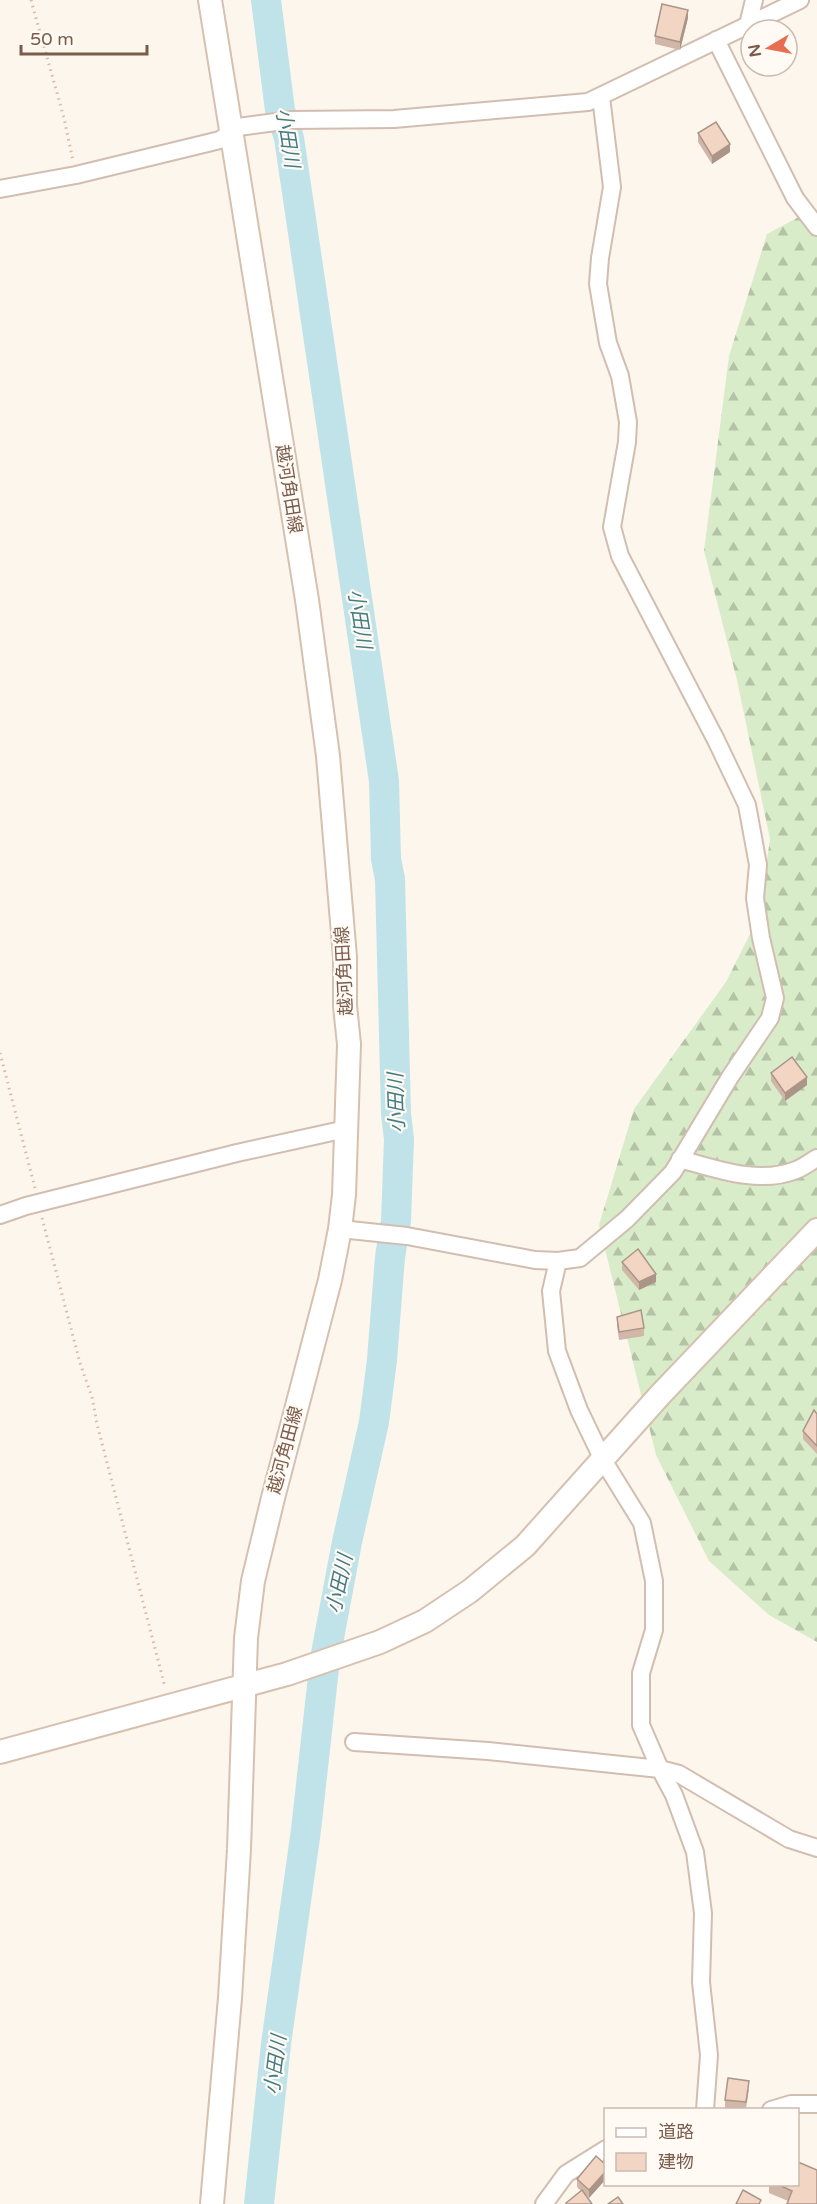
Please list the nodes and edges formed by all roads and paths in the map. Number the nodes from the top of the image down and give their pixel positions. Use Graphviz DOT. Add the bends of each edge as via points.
graph roads {
  1 [pos="31,0"];
  2 [pos="210,0"];
  3 [pos="754,0"];
  4 [pos="800,0"];
  5 [pos="750,18"];
  6 [pos="763,18"];
  7 [pos="739,29"];
  8 [pos="716,40"];
  9 [pos="601,97"];
  10 [pos="230,133"];
  11 [pos="76,175"];
  12 [pos="0,189"];
  13 [pos="817,226"];
  14 [pos="0,1053"];
  15 [pos="346,1129"];
  16 [pos="817,1158"];
  17 [pos="680,1159"];
  18 [pos="39,1204"];
  19 [pos="0,1215"];
  20 [pos="340,1229"];
  21 [pos="817,1230"];
  22 [pos="558,1261"];
  23 [pos="603,1460"];
  24 [pos="246,1687"];
  25 [pos="170,1707"];
  26 [pos="354,1742"];
  27 [pos="0,1752"];
  28 [pos="660,1769"];
  29 [pos="817,1848"];
  30 [pos="817,2104"];
  31 [pos="705,2108"];
  32 [pos="775,2108"];
  33 [pos="604,2150"];
  34 [pos="212,2204"];
  35 [pos="543,2204"];
  1 -- 11 [label="path"];
  2 -- 10 [label="main road, 越河角田線"];
  3 -- 5 [label="street"];
  4 -- 6 [label="street"];
  7 -- 8 [label="street"];
  8 -- 9 [label="street"];
  8 -- 13 [label="street" via="795,198"];
  9 -- 10 [label="street" via="548,107 394,119 291,120 238,127"];
  9 -- 17 [label="street" via="612,187 597,284 628,422 612,527 620,556 747,805 758,865 755,897 775,998 770,1018"];
  10 -- 11 [label="street" via="220,140"];
  10 -- 15 [label="main road, 越河角田線" via="307,600 328,756 345,957 349,1044"];
  11 -- 12 [label="street"];
  14 -- 18 [label="path"];
  15 -- 18 [label="street"];
  15 -- 20 [label="main road, 越河角田線"];
  16 -- 17 [label="street" via="796,1171 769,1175 739,1174"];
  17 -- 22 [label="street" via="673,1172 627,1220 580,1258"];
  18 -- 19 [label="street"];
  18 -- 25 [label="path"];
  20 -- 22 [label="street"];
  20 -- 24 [label="main road, 越河角田線" via="254,1581 246,1638"];
  21 -- 23 [label="main road"];
  22 -- 23 [label="street" via="551,1291 557,1351"];
  23 -- 24 [label="main road" via="525,1546 471,1591 425,1621 381,1642"];
  23 -- 28 [label="street" via="642,1523 654,1581 654,1630 641,1673 641,1725"];
  24 -- 25 [label="main road"];
  24 -- 34 [label="main road, 越河角田線" via="231,1986"];
  25 -- 27 [label="main road"];
  26 -- 28 [label="street"];
  28 -- 29 [label="street" via="679,1774 789,1839"];
  28 -- 31 [label="street" via="674,1794 695,1852 703,1913 701,1982 709,2055"];
  30 -- 32 [label="street"];
  33 -- 35 [label="street" via="566,2174"];
}
